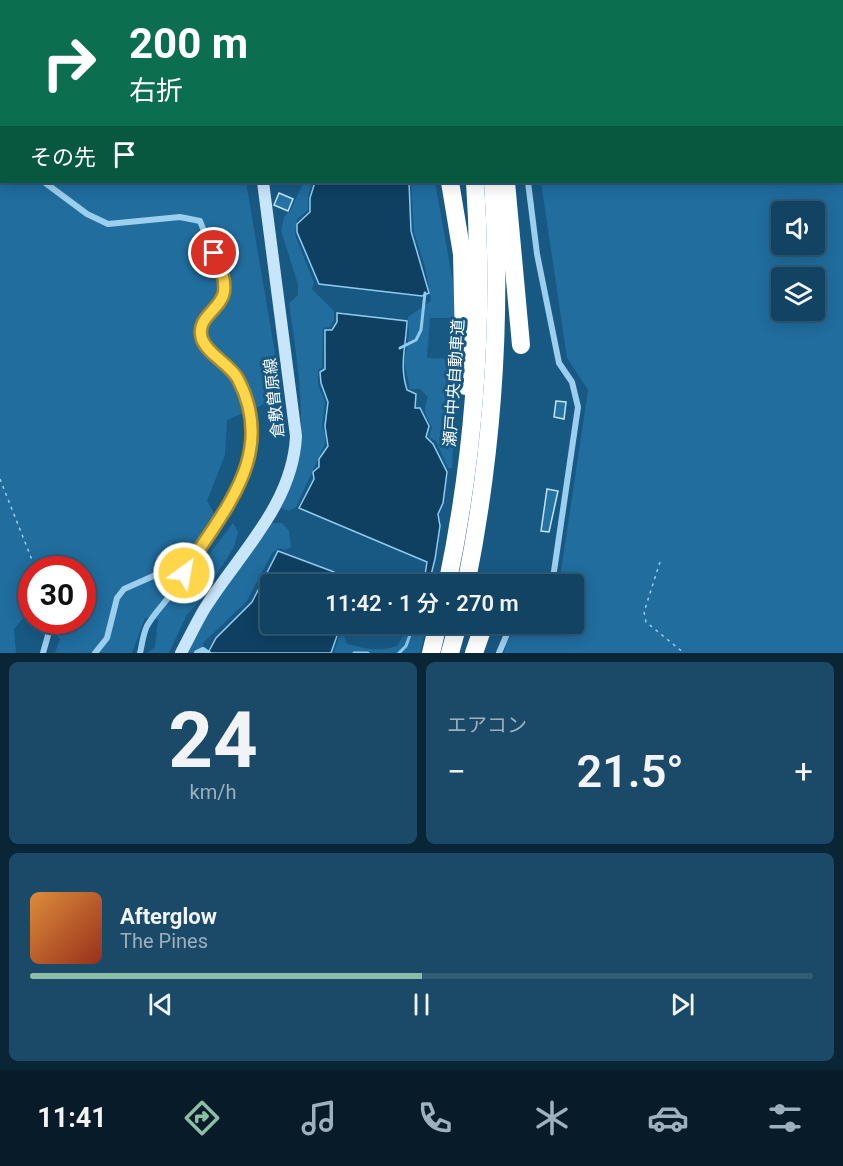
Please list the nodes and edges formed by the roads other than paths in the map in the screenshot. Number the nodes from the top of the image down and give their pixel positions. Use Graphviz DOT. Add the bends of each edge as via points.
graph roads {
  1 [pos="45,183"];
  2 [pos="263,183"];
  3 [pos="450,183"];
  4 [pos="475,183"];
  5 [pos="493,183"];
  6 [pos="506,183"];
  7 [pos="528,183"];
  8 [pos="521,345"];
  9 [pos="465,486"];
  10 [pos="194,558"];
  11 [pos="449,574"];
  12 [pos="468,574"];
  13 [pos="554,574"];
  14 [pos="48,634"];
  15 [pos="435,634"];
  16 [pos="455,634"];
  17 [pos="481,634"];
  18 [pos="507,634"];
  19 [pos="43,653"];
  20 [pos="95,653"];
  21 [pos="140,653"];
  22 [pos="181,653"];
  23 [pos="197,653"];
  24 [pos="207,653"];
  25 [pos="430,653"];
  26 [pos="450,653"];
  27 [pos="474,653"];
  28 [pos="499,653"];
  1 -- 10 [label="street" via="87,214 108,224 180,217 200,221 220,269 223,295 201,327 202,339 239,380 254,438 248,465 235,493"];
  2 -- 22 [label="street, 倉敷曽原線" via="296,452 283,493 205,608"];
  3 -- 9 [label="highway" via="462,254"];
  4 -- 9 [label="highway, 瀬戸中央自動車道" via="478,349"];
  5 -- 12 [label="highway" via="498,277 496,362 486,473"];
  6 -- 8 [label="highway"];
  7 -- 13 [label="street" via="537,255 559,363 572,382 578,407"];
  9 -- 11 [label="highway, 瀬戸中央自動車道"];
  10 -- 20 [label="street" via="124,588 117,598 107,638"];
  10 -- 21 [label="street" via="146,627"];
  14 -- 19 [label="street"];
  15 -- 25 [label="highway"];
  16 -- 26 [label="highway"];
  17 -- 27 [label="highway"];
  18 -- 28 [label="street"];
  23 -- 24 [label="street"];
}
